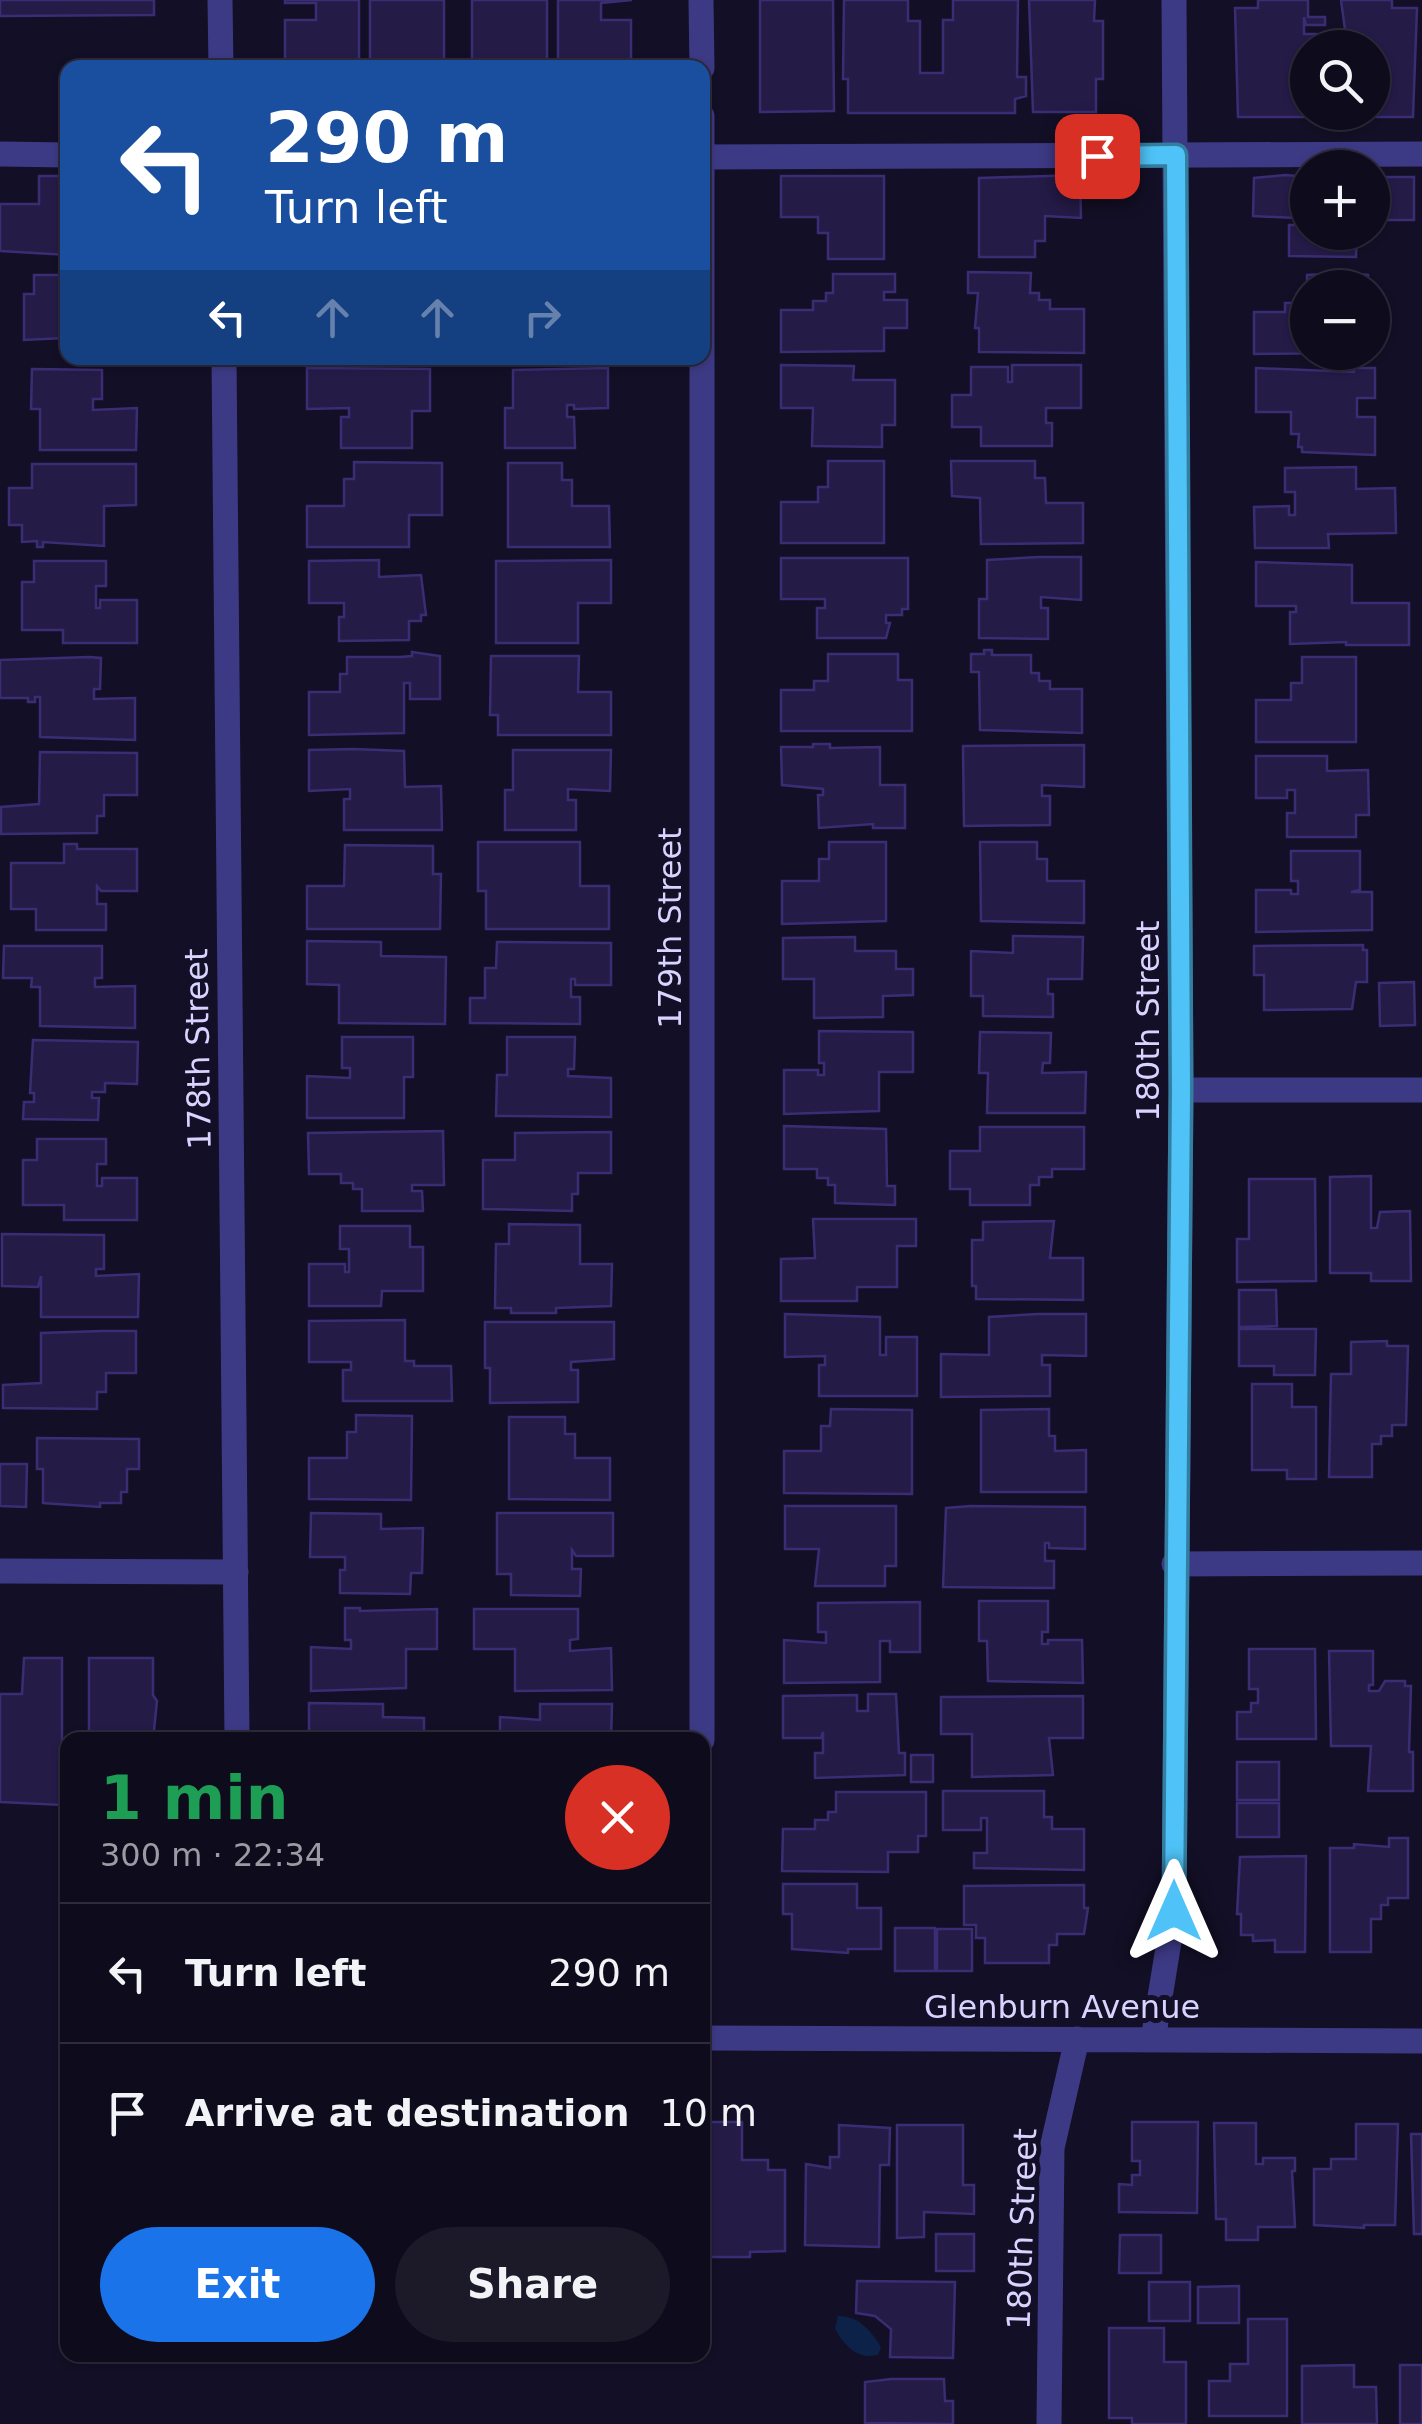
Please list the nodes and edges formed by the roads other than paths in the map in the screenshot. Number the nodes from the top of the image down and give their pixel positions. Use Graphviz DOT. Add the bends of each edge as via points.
graph roads {
  1 [pos="220,0"];
  2 [pos="701,0"];
  3 [pos="1174,0"];
  4 [pos="221,60"];
  5 [pos="702,60"];
  6 [pos="0,154"];
  7 [pos="60,154"];
  8 [pos="1422,154"];
  9 [pos="1176,155"];
  10 [pos="710,157"];
  11 [pos="224,365"];
  12 [pos="703,365"];
  13 [pos="1181,1090"];
  14 [pos="1422,1090"];
  15 [pos="1422,1563"];
  16 [pos="1174,1564"];
  17 [pos="0,1572"];
  18 [pos="236,1572"];
  19 [pos="237,1732"];
  20 [pos="702,1732"];
  21 [pos="710,2038"];
  22 [pos="1077,2039"];
  23 [pos="1152,2040"];
  24 [pos="1422,2041"];
  25 [pos="1049,2424"];
  1 -- 4 [label="street"];
  2 -- 5 [label="street"];
  3 -- 9 [label="street, 180th Street"];
  6 -- 7 [label="street"];
  8 -- 9 [label="street"];
  9 -- 10 [label="street"];
  9 -- 13 [label="street, 180th Street"];
  11 -- 18 [label="street, 178th Street"];
  12 -- 20 [label="street, 179th Street"];
  13 -- 14 [label="street"];
  13 -- 16 [label="street, 180th Street"];
  15 -- 16 [label="street"];
  16 -- 23 [label="street, 180th Street" via="1174,1911"];
  17 -- 18 [label="street"];
  18 -- 19 [label="street, 178th Street"];
  21 -- 22 [label="street, Glenburn Avenue"];
  22 -- 23 [label="street, Glenburn Avenue"];
  22 -- 25 [label="street, 180th Street" via="1052,2148"];
  23 -- 24 [label="street, Glenburn Avenue"];
}
